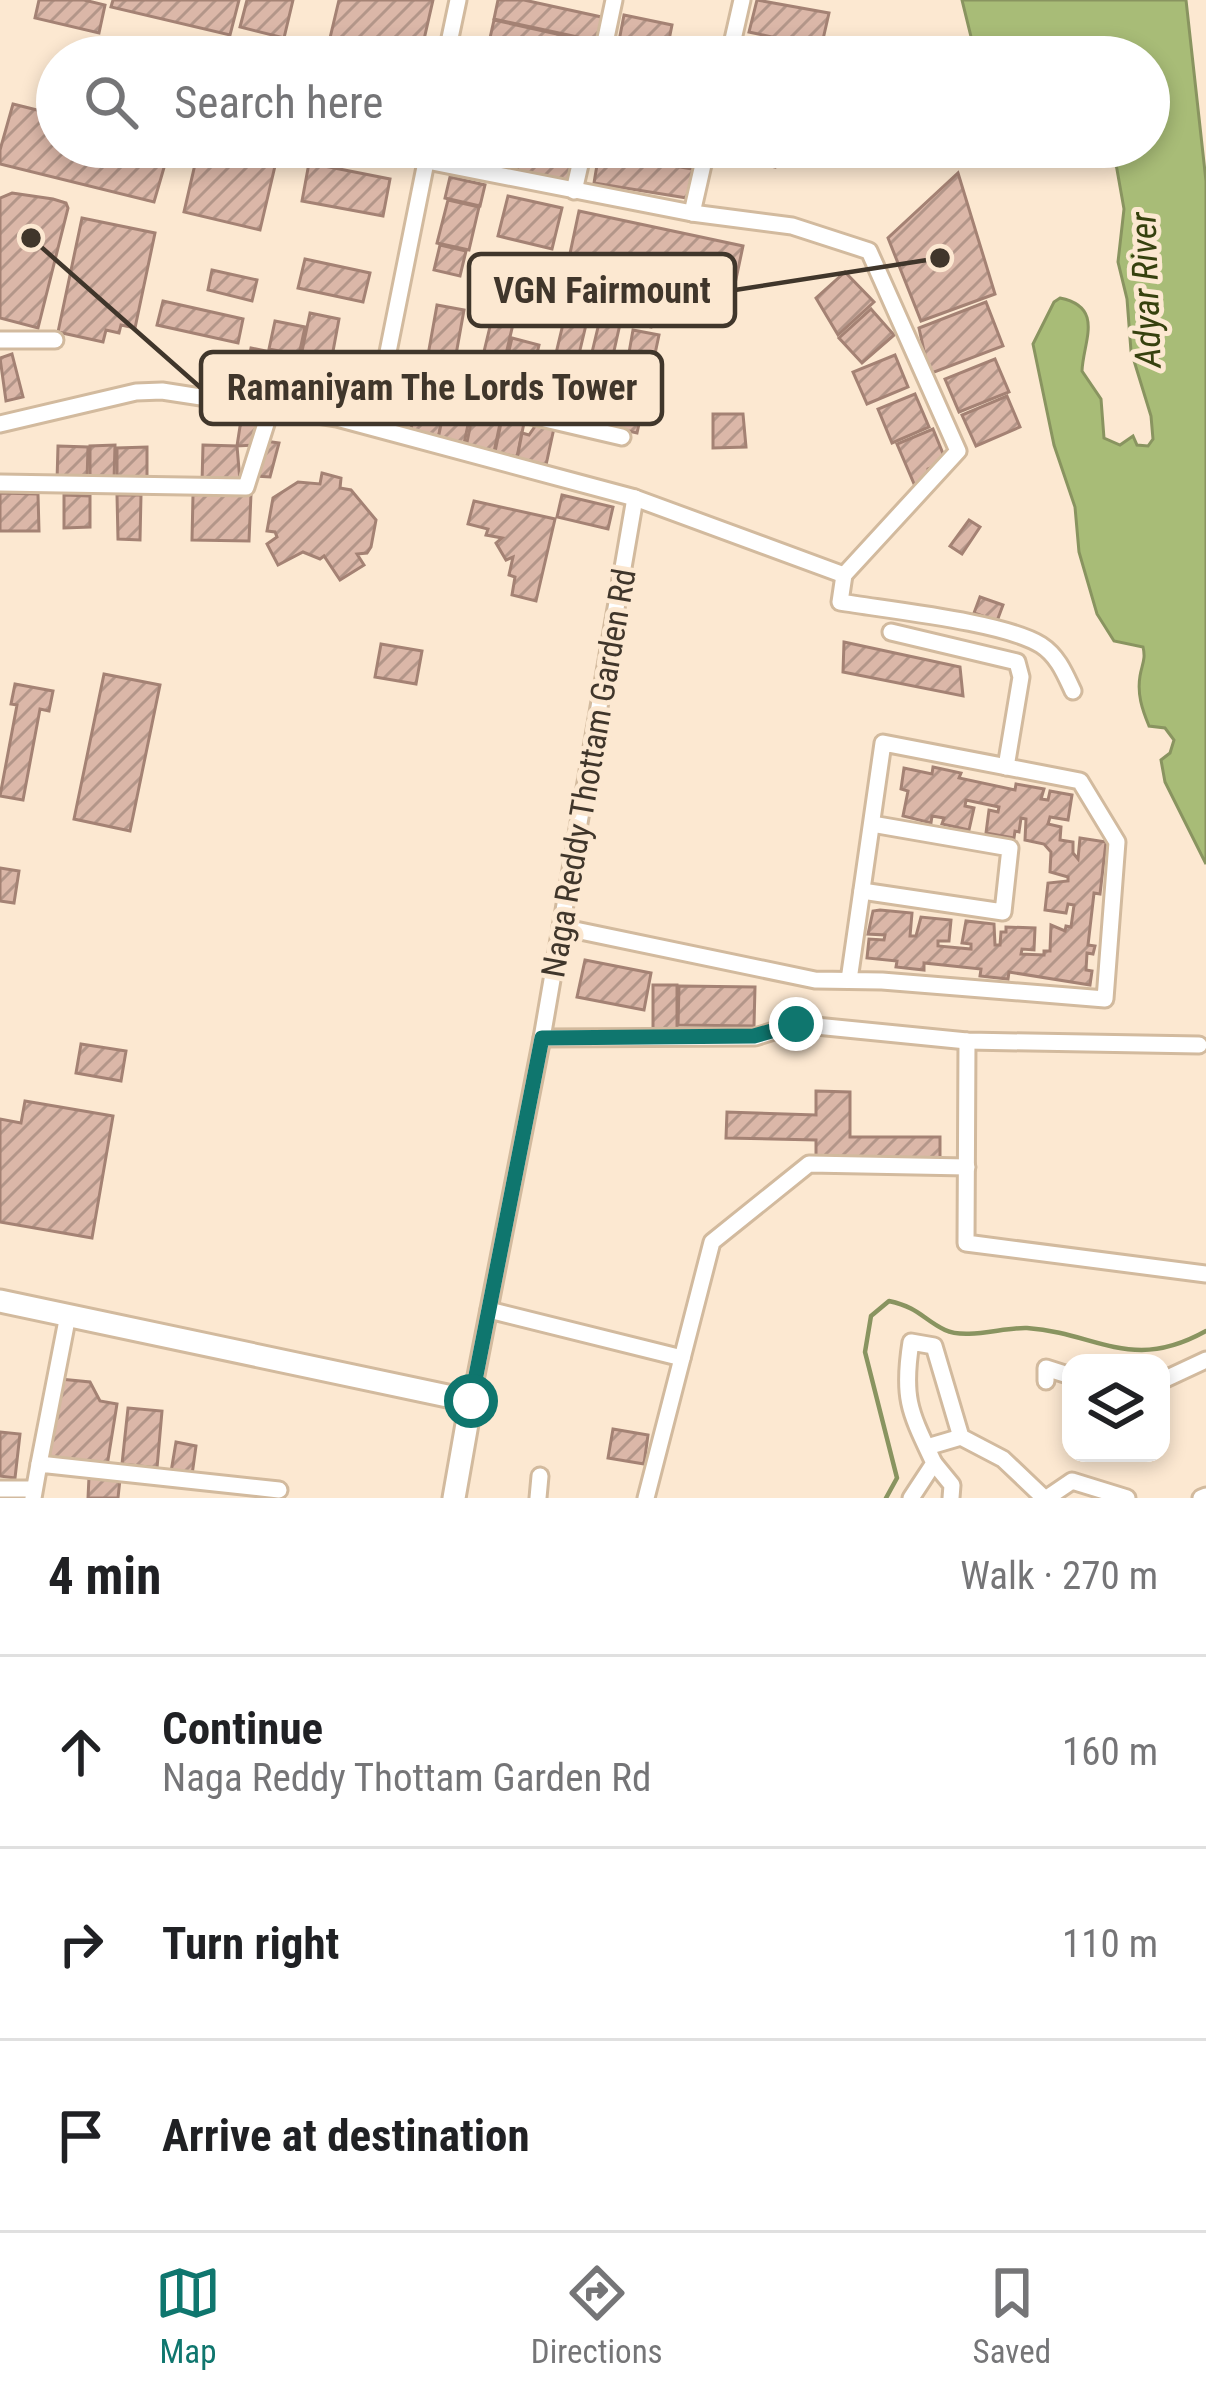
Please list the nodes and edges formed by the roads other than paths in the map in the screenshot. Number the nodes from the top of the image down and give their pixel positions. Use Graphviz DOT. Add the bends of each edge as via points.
graph roads {
  1 [pos="458,0"];
  2 [pos="614,0"];
  3 [pos="742,0"];
  4 [pos="450,36"];
  5 [pos="606,36"];
  6 [pos="734,36"];
  7 [pos="425,168"];
  8 [pos="483,168"];
  9 [pos="579,168"];
  10 [pos="702,168"];
  11 [pos="574,191"];
  12 [pos="692,213"];
  13 [pos="0,340"];
  14 [pos="56,340"];
  15 [pos="382,381"];
  16 [pos="271,408"];
  17 [pos="0,424"];
  18 [pos="373,428"];
  19 [pos="622,437"];
  20 [pos="0,482"];
  21 [pos="635,498"];
  22 [pos="844,574"];
  23 [pos="891,632"];
  24 [pos="1073,691"];
  25 [pos="1006,767"];
  26 [pos="872,824"];
  27 [pos="862,891"];
  28 [pos="561,927"];
  29 [pos="849,980"];
  30 [pos="542,1038"];
  31 [pos="967,1041"];
  32 [pos="1198,1046"];
  33 [pos="967,1167"];
  34 [pos="1206,1274"];
  35 [pos="0,1300"];
  36 [pos="489,1310"];
  37 [pos="68,1315"];
  38 [pos="682,1358"];
  39 [pos="1206,1360"];
  40 [pos="1062,1373"];
  41 [pos="1170,1378"];
  42 [pos="1046,1381"];
  43 [pos="471,1401"];
  44 [pos="961,1437"];
  45 [pos="930,1455"];
  46 [pos="39,1464"];
  47 [pos="541,1476"];
  48 [pos="0,1489"];
  49 [pos="280,1490"];
  50 [pos="33,1493"];
  51 [pos="454,1498"];
  52 [pos="538,1498"];
  53 [pos="646,1498"];
  54 [pos="910,1498"];
  55 [pos="951,1498"];
  56 [pos="1045,1498"];
  57 [pos="1126,1498"];
  1 -- 4 [label="street"];
  2 -- 5 [label="street"];
  3 -- 6 [label="street"];
  7 -- 15 [label="street"];
  8 -- 11 [label="street"];
  9 -- 11 [label="street"];
  10 -- 12 [label="street"];
  11 -- 12 [label="street"];
  12 -- 22 [label="street" via="792,226 869,251 958,451"];
  13 -- 14 [label="street"];
  15 -- 18 [label="street"];
  15 -- 19 [label="street"];
  16 -- 17 [label="street" via="136,392"];
  16 -- 18 [label="street"];
  16 -- 20 [label="street" via="246,487"];
  18 -- 21 [label="street"];
  21 -- 22 [label="street"];
  21 -- 28 [label="street, Naga Reddy Thottam Garden Rd"];
  22 -- 24 [label="street" via="840,602 1040,644"];
  23 -- 25 [label="street" via="1017,662"];
  25 -- 26 [label="street" via="884,743"];
  25 -- 29 [label="street" via="1080,781 1117,842 1105,999"];
  26 -- 27 [label="street"];
  26 -- 27 [label="street" via="1010,848 1003,912"];
  27 -- 29 [label="street"];
  28 -- 29 [label="street" via="815,980"];
  28 -- 30 [label="street, Naga Reddy Thottam Garden Rd"];
  30 -- 31 [label="street" via="754,1036 796,1024"];
  30 -- 36 [label="street, Naga Reddy Thottam Garden Rd"];
  31 -- 32 [label="street"];
  31 -- 33 [label="street"];
  33 -- 34 [label="street" via="966,1243"];
  33 -- 38 [label="street" via="809,1164 712,1242"];
  35 -- 37 [label="street"];
  36 -- 38 [label="street"];
  36 -- 43 [label="street, Naga Reddy Thottam Garden Rd"];
  37 -- 43 [label="street"];
  37 -- 46 [label="street"];
  38 -- 53 [label="street"];
  39 -- 41 [label="street"];
  40 -- 42 [label="street" via="1046,1367"];
  43 -- 51 [label="street"];
  44 -- 45 [label="street"];
  44 -- 45 [label="street" via="934,1346 911,1342 904,1382"];
  44 -- 56 [label="street" via="1003,1460"];
  45 -- 54 [label="street"];
  45 -- 55 [label="street" via="952,1485"];
  46 -- 49 [label="street"];
  46 -- 50 [label="street"];
  47 -- 52 [label="street"];
  48 -- 50 [label="street"];
  56 -- 57 [label="street" via="1072,1481"];
}
